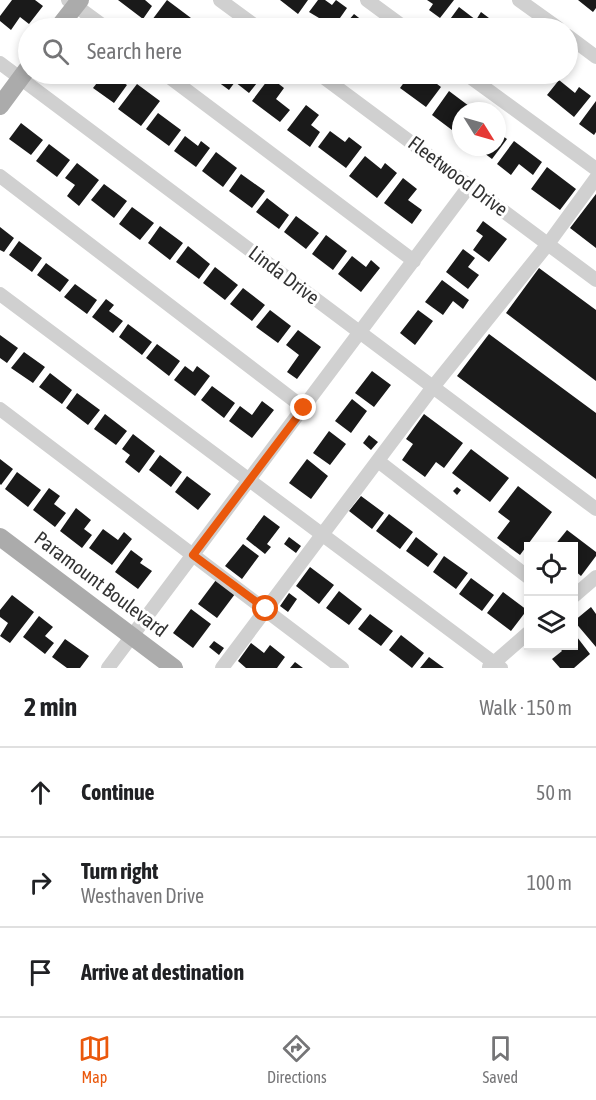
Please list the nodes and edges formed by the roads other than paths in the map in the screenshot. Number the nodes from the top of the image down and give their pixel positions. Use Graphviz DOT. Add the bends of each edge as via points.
graph roads {
  1 [pos="220,0"];
  2 [pos="367,0"];
  3 [pos="519,0"];
  4 [pos="74,2"];
  5 [pos="64,18"];
  6 [pos="94,18"];
  7 [pos="244,18"];
  8 [pos="391,18"];
  9 [pos="544,18"];
  10 [pos="578,44"];
  11 [pos="596,57"];
  12 [pos="0,63"];
  13 [pos="18,70"];
  14 [pos="18,82"];
  15 [pos="39,84"];
  16 [pos="178,84"];
  17 [pos="333,84"];
  18 [pos="480,84"];
  19 [pos="0,106"];
  20 [pos="596,169"];
  21 [pos="0,176"];
  22 [pos="596,178"];
  23 [pos="470,185"];
  24 [pos="548,244"];
  25 [pos="414,261"];
  26 [pos="596,280"];
  27 [pos="0,294"];
  28 [pos="360,333"];
  29 [pos="433,387"];
  30 [pos="304,408"];
  31 [pos="0,410"];
  32 [pos="378,461"];
  33 [pos="249,480"];
  34 [pos="596,509"];
  35 [pos="323,535"];
  36 [pos="0,537"];
  37 [pos="193,555"];
  38 [pos="524,574"];
  39 [pos="596,578"];
  40 [pos="578,592"];
  41 [pos="266,609"];
  42 [pos="132,636"];
  43 [pos="524,637"];
  44 [pos="494,666"];
  45 [pos="108,668"];
  46 [pos="174,668"];
  47 [pos="222,668"];
  48 [pos="342,668"];
  1 -- 7 [label="street"];
  2 -- 8 [label="street"];
  3 -- 9 [label="street"];
  4 -- 5 [label="main road"];
  4 -- 6 [label="street"];
  10 -- 11 [label="street"];
  12 -- 13 [label="street, Linda Drive"];
  14 -- 19 [label="main road"];
  15 -- 28 [label="street, Linda Drive"];
  16 -- 25 [label="street"];
  17 -- 23 [label="street, Fleetwood Drive"];
  18 -- 20 [label="street"];
  21 -- 30 [label="street"];
  22 -- 24 [label="street"];
  23 -- 24 [label="street, Fleetwood Drive"];
  23 -- 25 [label="street"];
  24 -- 26 [label="street, Fleetwood Drive"];
  24 -- 29 [label="street"];
  25 -- 28 [label="street"];
  27 -- 33 [label="street"];
  28 -- 29 [label="street, Linda Drive"];
  28 -- 30 [label="street"];
  29 -- 32 [label="street"];
  29 -- 34 [label="street, Linda Drive"];
  30 -- 33 [label="street"];
  31 -- 37 [label="street"];
  32 -- 35 [label="street"];
  32 -- 38 [label="street"];
  33 -- 35 [label="street"];
  33 -- 37 [label="street"];
  35 -- 41 [label="street"];
  35 -- 44 [label="street"];
  36 -- 42 [label="main road, Paramount Boulevard"];
  37 -- 41 [label="street"];
  37 -- 42 [label="street"];
  39 -- 40 [label="street"];
  41 -- 47 [label="street"];
  41 -- 48 [label="street"];
  42 -- 45 [label="street"];
  42 -- 46 [label="main road, Paramount Boulevard"];
  43 -- 44 [label="street"];
}
